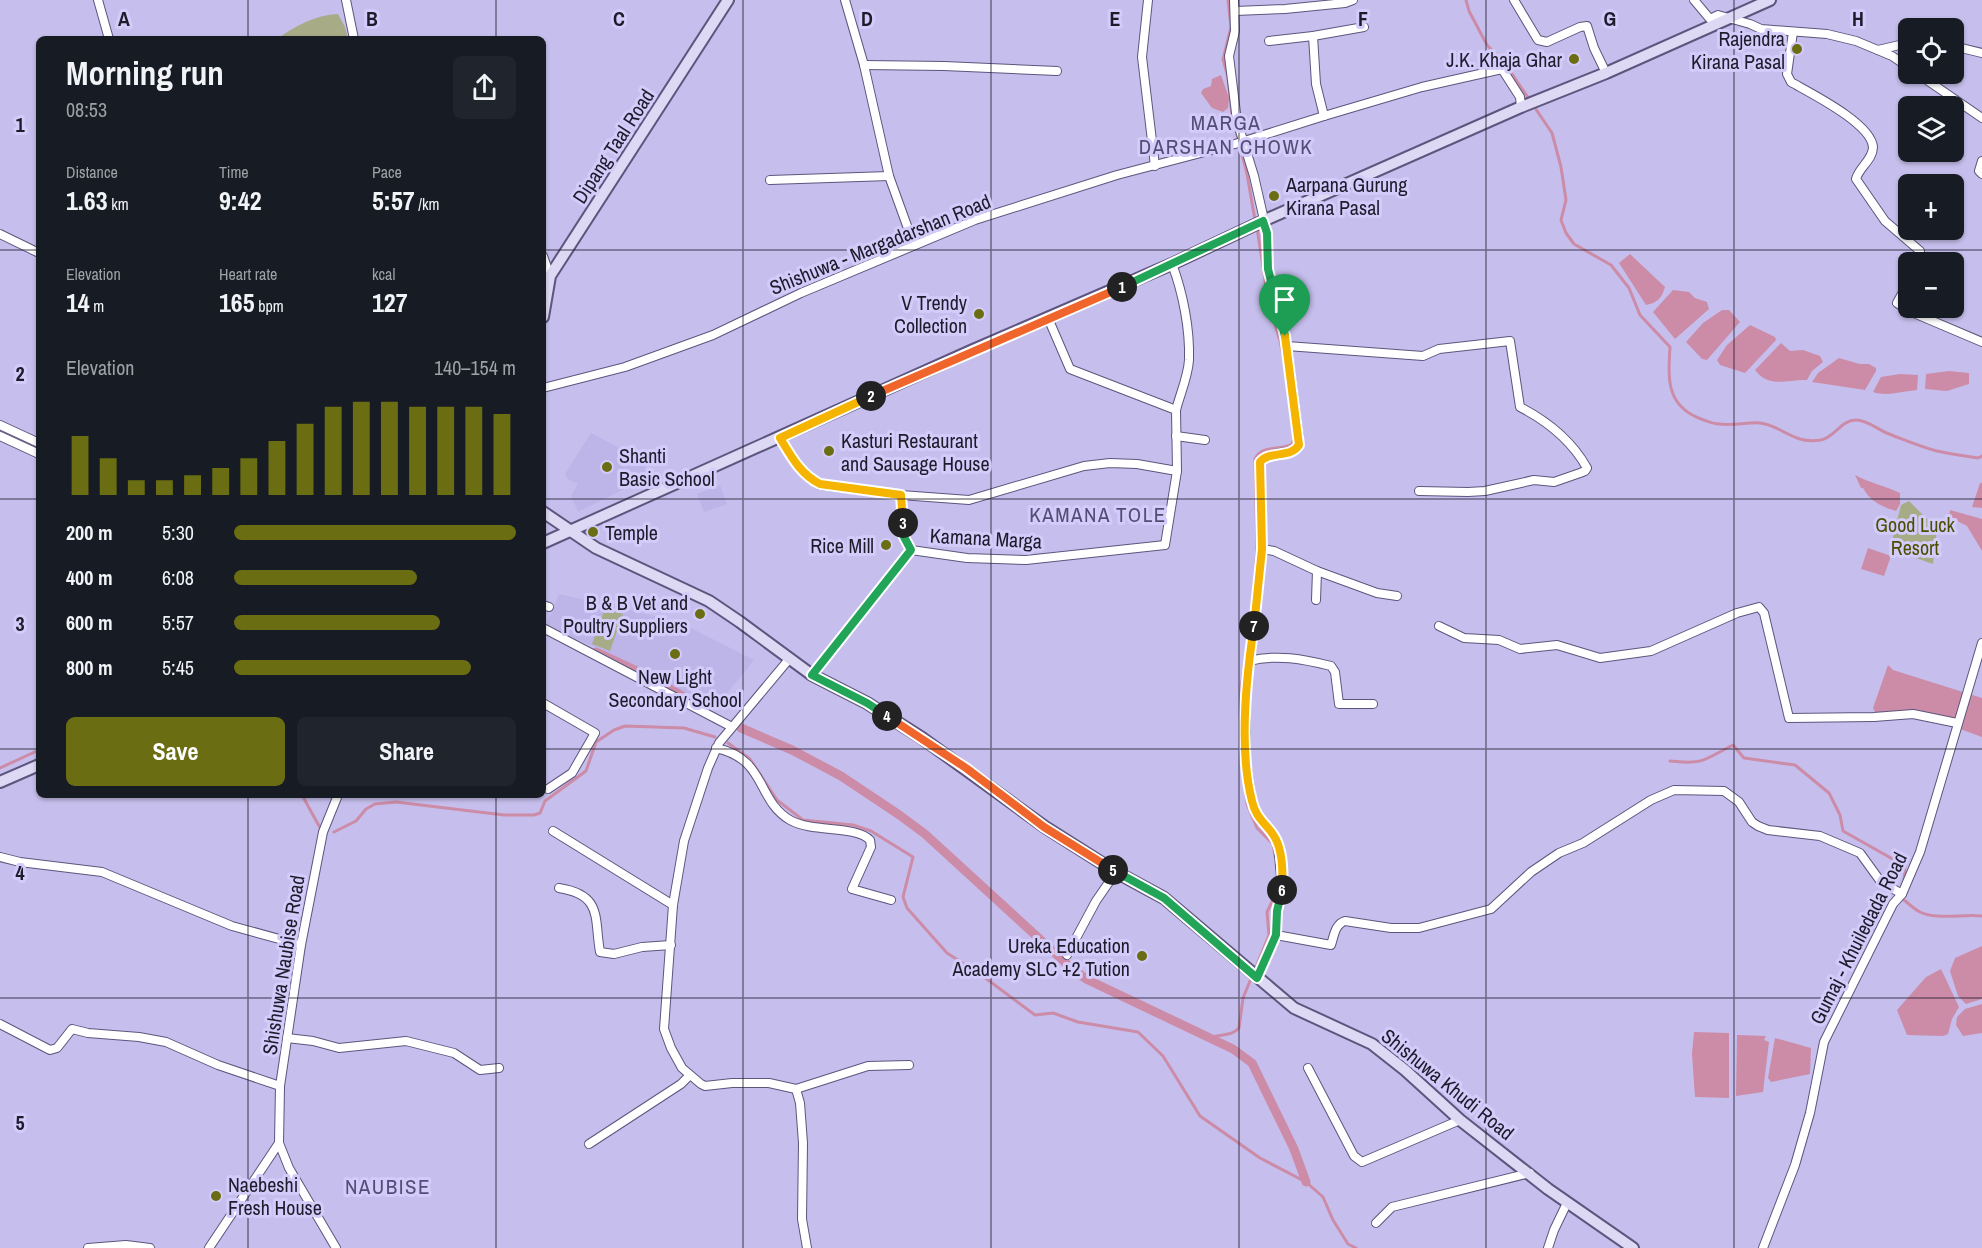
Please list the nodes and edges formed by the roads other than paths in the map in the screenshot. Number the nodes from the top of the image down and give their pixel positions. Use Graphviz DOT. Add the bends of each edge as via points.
graph roads {
  1 [pos="98,0"];
  2 [pos="346,0"];
  3 [pos="728,0"];
  4 [pos="845,0"];
  5 [pos="1148,0"];
  6 [pos="1234,0"];
  7 [pos="1353,0"];
  8 [pos="1514,0"];
  9 [pos="1694,0"];
  10 [pos="1770,0"];
  11 [pos="1235,11"];
  12 [pos="1730,18"];
  13 [pos="1364,27"];
  14 [pos="1793,32"];
  15 [pos="109,36"];
  16 [pos="353,36"];
  17 [pos="1313,36"];
  18 [pos="1269,41"];
  19 [pos="1898,45"];
  20 [pos="1964,49"];
  21 [pos="1878,50"];
  22 [pos="1982,53"];
  23 [pos="1898,60"];
  24 [pos="864,65"];
  25 [pos="1057,71"];
  26 [pos="1606,73"];
  27 [pos="1933,84"];
  28 [pos="1521,107"];
  29 [pos="1324,116"];
  30 [pos="1982,118"];
  31 [pos="1239,143"];
  32 [pos="1982,161"];
  33 [pos="1155,166"];
  34 [pos="1982,174"];
  35 [pos="889,176"];
  36 [pos="770,180"];
  37 [pos="1263,221"];
  38 [pos="0,234"];
  39 [pos="914,244"];
  40 [pos="36,252"];
  41 [pos="1920,252"];
  42 [pos="1172,264"];
  43 [pos="546,265"];
  44 [pos="550,276"];
  45 [pos="546,299"];
  46 [pos="1048,318"];
  47 [pos="1925,318"];
  48 [pos="1982,342"];
  49 [pos="1287,345"];
  50 [pos="546,387"];
  51 [pos="1176,410"];
  52 [pos="0,425"];
  53 [pos="0,436"];
  54 [pos="1176,436"];
  55 [pos="780,438"];
  56 [pos="1205,440"];
  57 [pos="36,443"];
  58 [pos="36,453"];
  59 [pos="1177,471"];
  60 [pos="1419,491"];
  61 [pos="901,495"];
  62 [pos="546,514"];
  63 [pos="571,530"];
  64 [pos="546,542"];
  65 [pos="1262,549"];
  66 [pos="911,550"];
  67 [pos="1317,571"];
  68 [pos="1397,596"];
  69 [pos="1316,600"];
  70 [pos="1439,626"];
  71 [pos="546,630"];
  72 [pos="1982,643"];
  73 [pos="790,658"];
  74 [pos="1249,661"];
  75 [pos="812,675"];
  76 [pos="1372,704"];
  77 [pos="546,705"];
  78 [pos="1957,723"];
  79 [pos="732,727"];
  80 [pos="716,748"];
  81 [pos="36,766"];
  82 [pos="0,782"];
  83 [pos="548,789"];
  84 [pos="337,798"];
  85 [pos="553,831"];
  86 [pos="0,857"];
  87 [pos="1116,872"];
  88 [pos="559,888"];
  89 [pos="1902,894"];
  90 [pos="891,900"];
  91 [pos="673,905"];
  92 [pos="1276,935"];
  93 [pos="301,945"];
  94 [pos="670,945"];
  95 [pos="1067,956"];
  96 [pos="1257,978"];
  97 [pos="0,1024"];
  98 [pos="287,1038"];
  99 [pos="909,1065"];
  100 [pos="499,1068"];
  101 [pos="1308,1068"];
  102 [pos="690,1076"];
  103 [pos="280,1086"];
  104 [pos="796,1089"];
  105 [pos="1460,1120"];
  106 [pos="279,1143"];
  107 [pos="589,1144"];
  108 [pos="1530,1173"];
  109 [pos="1566,1203"];
  110 [pos="1376,1223"];
  111 [pos="88,1248"];
  112 [pos="150,1248"];
  113 [pos="209,1248"];
  114 [pos="336,1248"];
  115 [pos="807,1248"];
  116 [pos="1548,1248"];
  117 [pos="1633,1248"];
  118 [pos="1763,1248"];
  1 -- 15 [label="street"];
  2 -- 16 [label="street"];
  3 -- 44 [label="main road, Dipang Taal Road"];
  4 -- 24 [label="street"];
  5 -- 33 [label="street" via="1142,57"];
  6 -- 11 [label="street"];
  7 -- 11 [label="street"];
  8 -- 26 [label="street" via="1538,40 1546,42 1587,26"];
  9 -- 12 [label="street" via="1710,19 1718,15"];
  10 -- 12 [label="main road"];
  11 -- 31 [label="street" via="1229,56"];
  12 -- 14 [label="street" via="1761,29"];
  12 -- 26 [label="main road"];
  13 -- 17 [label="street"];
  14 -- 21 [label="street" via="1827,34"];
  14 -- 41 [label="street" via="1787,74 1791,82 1846,114 1868,134 1872,155 1856,179 1885,221"];
  17 -- 18 [label="street"];
  17 -- 29 [label="street" via="1316,84"];
  19 -- 21 [label="street"];
  20 -- 22 [label="street"];
  21 -- 23 [label="street"];
  24 -- 25 [label="street"];
  24 -- 35 [label="street"];
  26 -- 28 [label="main road"];
  27 -- 30 [label="street"];
  28 -- 29 [label="street, Shishuwa - Margadarshan Road" via="1520,97 1502,69 1422,87"];
  28 -- 37 [label="main road"];
  29 -- 31 [label="street, Shishuwa - Margadarshan Road"];
  31 -- 33 [label="street, Shishuwa - Margadarshan Road"];
  31 -- 37 [label="street" via="1254,176"];
  32 -- 34 [label="street"];
  33 -- 39 [label="street, Shishuwa - Margadarshan Road" via="975,220"];
  35 -- 36 [label="street"];
  35 -- 39 [label="street"];
  37 -- 42 [label="main road"];
  37 -- 49 [label="street" via="1268,269"];
  38 -- 40 [label="street"];
  39 -- 50 [label="street, Shishuwa - Margadarshan Road" via="713,335 625,367"];
  42 -- 46 [label="main road"];
  42 -- 51 [label="street, Kamana Marga" via="1179,282 1189,361"];
  43 -- 44 [label="street"];
  44 -- 45 [label="main road, Dipang Taal Road"];
  46 -- 51 [label="street" via="1070,369"];
  46 -- 55 [label="main road"];
  47 -- 48 [label="street"];
  49 -- 60 [label="street" via="1423,356 1439,349 1510,341 1520,407 1564,438 1587,468 1554,482 1534,480 1468,492"];
  49 -- 65 [label="street" via="1299,445 1292,452 1267,456 1260,462"];
  51 -- 54 [label="street, Kamana Marga"];
  52 -- 57 [label="street"];
  53 -- 58 [label="street"];
  54 -- 56 [label="street"];
  54 -- 59 [label="street, Kamana Marga"];
  55 -- 61 [label="street" via="810,480"];
  55 -- 63 [label="main road"];
  59 -- 61 [label="street" via="1110,463 1084,466 969,500"];
  59 -- 66 [label="street, Kamana Marga" via="1165,545 1026,560 967,558"];
  61 -- 66 [label="street" via="904,537"];
  62 -- 63 [label="main road, Shishuwa Khudi Road"];
  63 -- 64 [label="main road"];
  63 -- 73 [label="main road, Shishuwa Khudi Road" via="596,548 709,601"];
  65 -- 67 [label="street"];
  65 -- 74 [label="street"];
  66 -- 75 [label="street, Kamana Marga"];
  67 -- 68 [label="street" via="1377,593"];
  67 -- 69 [label="street"];
  70 -- 78 [label="street" via="1464,638 1498,640 1520,649 1557,645 1600,658 1651,651 1759,607 1764,613 1789,718 1913,714"];
  71 -- 79 [label="street"];
  72 -- 78 [label="street, Gumaj - Khuiledada Road"];
  73 -- 75 [label="main road, Shishuwa Khudi Road"];
  73 -- 79 [label="street"];
  74 -- 76 [label="street" via="1278,657 1331,666 1339,704"];
  74 -- 92 [label="street" via="1246,763 1253,807 1273,834 1280,853 1282,888"];
  75 -- 87 [label="main road, Shishuwa Khudi Road" via="913,732 1044,827"];
  77 -- 83 [label="street" via="595,734 572,773"];
  78 -- 89 [label="street, Gumaj - Khuiledada Road" via="1920,852"];
  79 -- 80 [label="street"];
  80 -- 90 [label="street" via="743,759 788,819 868,837 871,847 852,889"];
  80 -- 91 [label="street" via="684,841"];
  81 -- 82 [label="main road"];
  84 -- 93 [label="street, Shishuwa Naubise Road" via="323,832"];
  85 -- 91 [label="street"];
  86 -- 93 [label="street" via="102,872 232,926"];
  87 -- 95 [label="street"];
  87 -- 96 [label="main road, Shishuwa Khudi Road" via="1164,898"];
  88 -- 94 [label="street" via="574,891 594,907 600,952 614,954"];
  89 -- 92 [label="street" via="1881,882 1860,853 1820,836 1758,826 1739,802 1724,791 1674,790 1560,853 1531,872 1491,909 1419,928 1345,921 1336,928 1331,945"];
  89 -- 118 [label="street, Gumaj - Khuiledada Road" via="1893,904 1824,1042 1795,1165"];
  91 -- 94 [label="street"];
  92 -- 96 [label="street"];
  93 -- 98 [label="street, Shishuwa Naubise Road"];
  94 -- 102 [label="street" via="664,1029 682,1068"];
  96 -- 105 [label="main road, Shishuwa Khudi Road" via="1294,1008 1372,1044"];
  97 -- 103 [label="street" via="50,1050 57,1048 72,1029 166,1042"];
  98 -- 100 [label="street" via="339,1048 405,1041 454,1053 480,1070"];
  98 -- 103 [label="street, Shishuwa Naubise Road"];
  99 -- 104 [label="street" via="868,1066"];
  101 -- 105 [label="street" via="1354,1156 1362,1162"];
  102 -- 104 [label="street" via="705,1086 769,1083"];
  102 -- 107 [label="street"];
  103 -- 106 [label="street, Shishuwa Naubise Road"];
  104 -- 115 [label="street" via="803,1143 802,1219"];
  105 -- 108 [label="main road, Shishuwa Khudi Road"];
  106 -- 113 [label="street"];
  106 -- 114 [label="street" via="289,1168"];
  108 -- 109 [label="main road, Shishuwa Khudi Road"];
  108 -- 110 [label="street" via="1392,1207"];
  109 -- 116 [label="street"];
  109 -- 117 [label="main road, Shishuwa Khudi Road"];
  111 -- 112 [label="street"];
}
